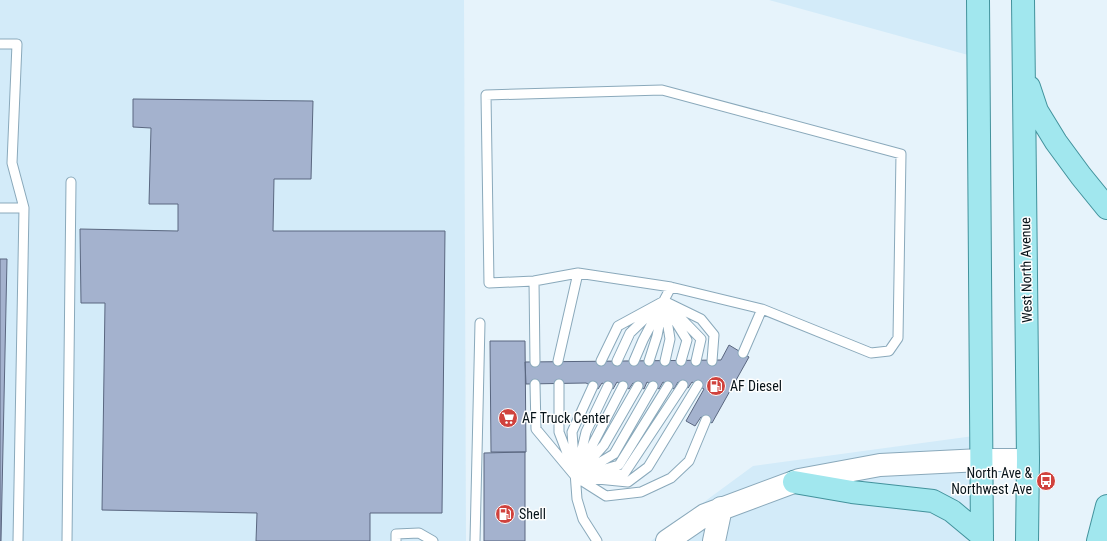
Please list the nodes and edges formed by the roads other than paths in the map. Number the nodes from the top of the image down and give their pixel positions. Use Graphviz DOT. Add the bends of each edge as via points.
graph roads {
  1 [pos="978,0"];
  2 [pos="1023,0"];
  3 [pos="0,44"];
  4 [pos="1024,70"];
  5 [pos="71,182"];
  6 [pos="0,208"];
  7 [pos="24,208"];
  8 [pos="1107,208"];
  9 [pos="578,274"];
  10 [pos="534,281"];
  11 [pos="671,287"];
  12 [pos="664,301"];
  13 [pos="762,309"];
  14 [pos="480,323"];
  15 [pos="743,353"];
  16 [pos="712,360"];
  17 [pos="558,361"];
  18 [pos="601,361"];
  19 [pos="617,361"];
  20 [pos="634,361"];
  21 [pos="649,361"];
  22 [pos="664,361"];
  23 [pos="681,361"];
  24 [pos="696,361"];
  25 [pos="535,362"];
  26 [pos="535,384"];
  27 [pos="558,384"];
  28 [pos="698,385"];
  29 [pos="593,386"];
  30 [pos="608,386"];
  31 [pos="623,386"];
  32 [pos="638,386"];
  33 [pos="653,386"];
  34 [pos="668,386"];
  35 [pos="683,386"];
  36 [pos="706,420"];
  37 [pos="981,460"];
  38 [pos="1028,460"];
  39 [pos="576,477"];
  40 [pos="794,482"];
  41 [pos="1107,506"];
  42 [pos="721,508"];
  43 [pos="982,539"];
  44 [pos="18,541"];
  45 [pos="67,541"];
  46 [pos="396,541"];
  47 [pos="433,541"];
  48 [pos="475,541"];
  49 [pos="597,541"];
  50 [pos="667,541"];
  51 [pos="714,541"];
  52 [pos="1027,541"];
  53 [pos="1098,541"];
  1 -- 37 [label="main road"];
  2 -- 4 [label="main road, West North Avenue"];
  3 -- 7 [label="lane" via="17,44 12,163"];
  4 -- 8 [label="main road" via="1037,111 1056,142"];
  4 -- 38 [label="main road, West North Avenue"];
  5 -- 45 [label="lane"];
  6 -- 7 [label="lane"];
  7 -- 44 [label="lane"];
  9 -- 10 [label="lane"];
  9 -- 11 [label="lane"];
  9 -- 17 [label="lane"];
  10 -- 13 [label="lane" via="489,283 486,95 662,90 901,154 898,338 889,351 871,353"];
  10 -- 25 [label="lane"];
  11 -- 12 [label="lane"];
  11 -- 13 [label="lane"];
  12 -- 16 [label="lane" via="701,319 714,335"];
  12 -- 18 [label="lane" via="618,326"];
  12 -- 19 [label="lane" via="630,333"];
  12 -- 20 [label="lane"];
  12 -- 21 [label="lane"];
  12 -- 22 [label="lane" via="670,339"];
  12 -- 23 [label="lane" via="687,340"];
  12 -- 24 [label="lane" via="701,340"];
  13 -- 15 [label="lane"];
  14 -- 48 [label="lane"];
  26 -- 39 [label="lane" via="536,429"];
  27 -- 39 [label="lane" via="559,432"];
  28 -- 39 [label="lane" via="648,467 628,482"];
  29 -- 39 [label="lane" via="572,432"];
  30 -- 39 [label="lane" via="586,432"];
  31 -- 39 [label="lane"];
  32 -- 39 [label="lane" via="604,445"];
  33 -- 39 [label="lane" via="614,454"];
  34 -- 39 [label="lane" via="619,465"];
  35 -- 39 [label="lane" via="624,474"];
  36 -- 39 [label="lane" via="689,461 671,478 641,492 606,496"];
  37 -- 38 [label="street"];
  37 -- 40 [label="street" via="880,465"];
  37 -- 43 [label="main road"];
  38 -- 52 [label="main road, West North Avenue"];
  39 -- 49 [label="lane" via="577,499 583,519"];
  40 -- 42 [label="street"];
  40 -- 43 [label="main road" via="852,492 933,501 952,511"];
  41 -- 53 [label="main road"];
  42 -- 50 [label="street" via="705,515"];
  42 -- 51 [label="street"];
  46 -- 47 [label="lane" via="396,534 419,533"];
}
